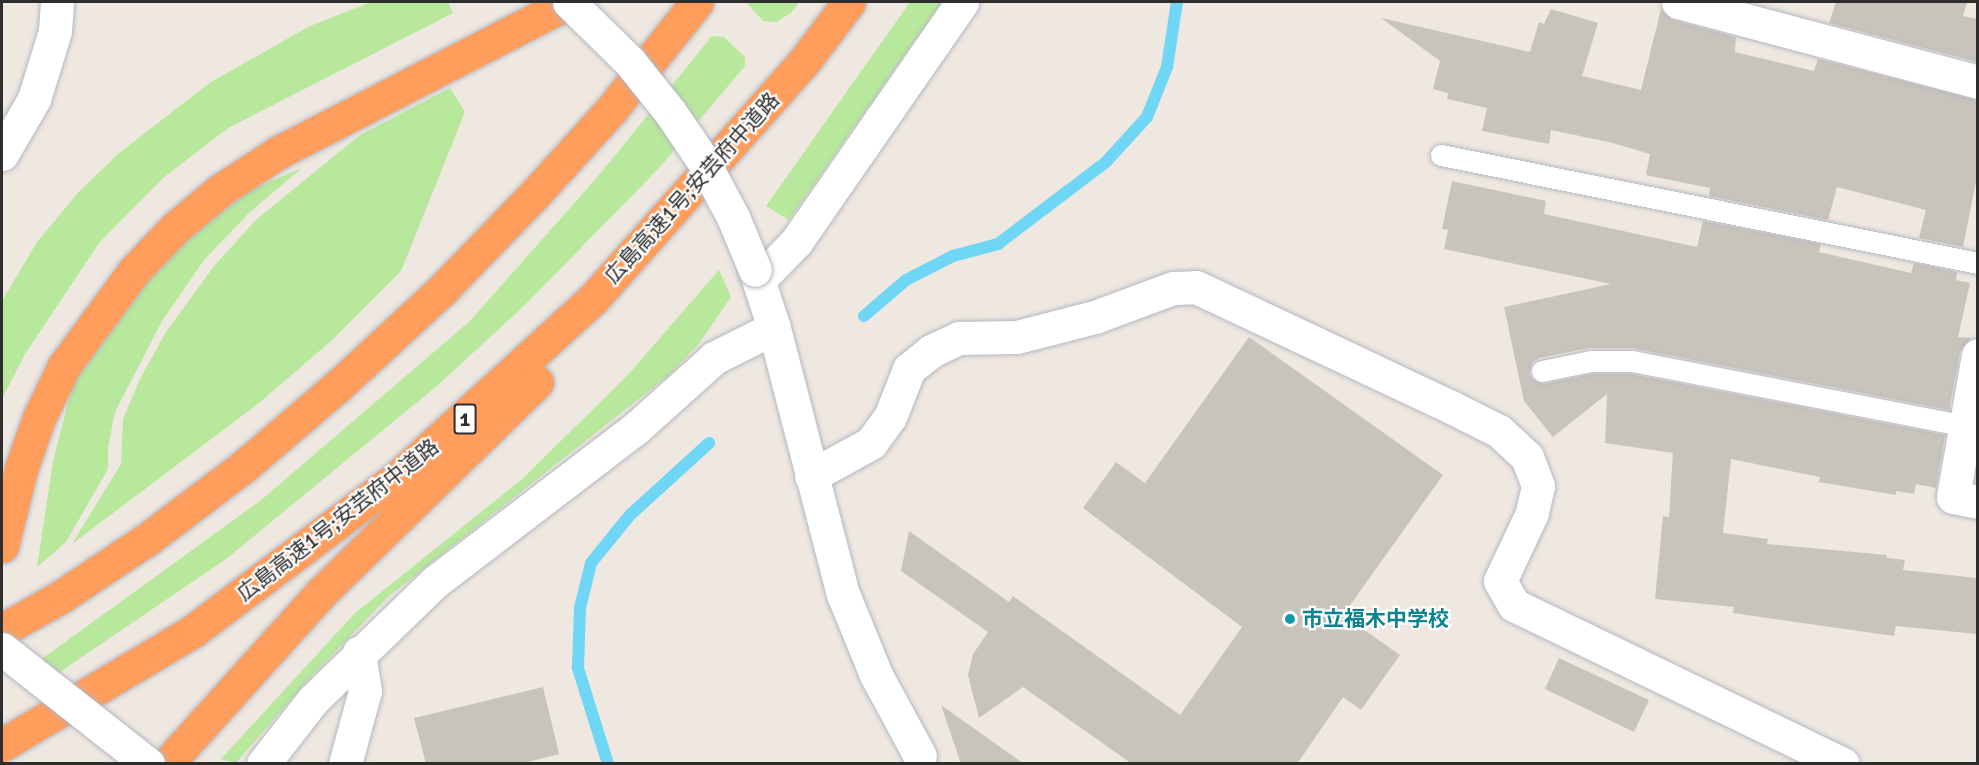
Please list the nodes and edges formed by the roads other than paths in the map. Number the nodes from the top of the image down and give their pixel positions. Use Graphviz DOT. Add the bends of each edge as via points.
graph roads {
  1 [pos="57,2"];
  2 [pos="569,2"];
  3 [pos="697,2"];
  4 [pos="849,2"];
  5 [pos="962,2"];
  6 [pos="1678,2"];
  7 [pos="803,63"];
  8 [pos="1977,82"];
  9 [pos="2,154"];
  10 [pos="1441,155"];
  11 [pos="1977,263"];
  12 [pos="757,275"];
  13 [pos="774,328"];
  14 [pos="1977,355"];
  15 [pos="1542,371"];
  16 [pos="1965,426"];
  17 [pos="811,476"];
  18 [pos="1977,502"];
  19 [pos="2,546"];
  20 [pos="2,630"];
  21 [pos="2,649"];
  22 [pos="359,652"];
  23 [pos="2,745"];
  24 [pos="923,760"];
  25 [pos="148,764"];
  26 [pos="167,764"];
  27 [pos="263,764"];
  28 [pos="345,764"];
  29 [pos="1843,764"];
  1 -- 9 [label="street" via="55,31 34,99"];
  2 -- 12 [label="street, bridge" via="630,62 670,112 728,207"];
  2 -- 19 [label="highway" via="279,152 222,189 175,228 134,270 64,366 39,418 21,469"];
  3 -- 20 [label="highway" via="611,110 534,195 443,289 338,386 243,467 149,538 62,596"];
  4 -- 7 [label="highway, 広島高速1号;安芸府中道路 / 1"];
  5 -- 12 [label="street" via="796,242"];
  6 -- 8 [label="street"];
  7 -- 23 [label="highway, 広島高速1号;安芸府中道路 / 1" via="594,298 398,477 193,631"];
  7 -- 26 [label="highway" via="667,236 572,345 323,591"];
  10 -- 11 [label="lane"];
  12 -- 13 [label="street"];
  13 -- 17 [label="street"];
  13 -- 22 [label="street" via="714,358 635,429 436,581"];
  14 -- 16 [label="street"];
  15 -- 16 [label="lane" via="1591,361 1632,361"];
  16 -- 18 [label="street" via="1953,497"];
  17 -- 24 [label="street" via="843,594 876,675"];
  17 -- 29 [label="street" via="871,443 890,417 909,369 931,351 959,338 1017,338 1095,317 1173,288 1196,287 1499,431 1527,458 1538,486 1532,513 1500,581 1514,605"];
  21 -- 25 [label="street, bridge"];
  22 -- 27 [label="street" via="313,700"];
  22 -- 28 [label="street" via="365,691"];
}
